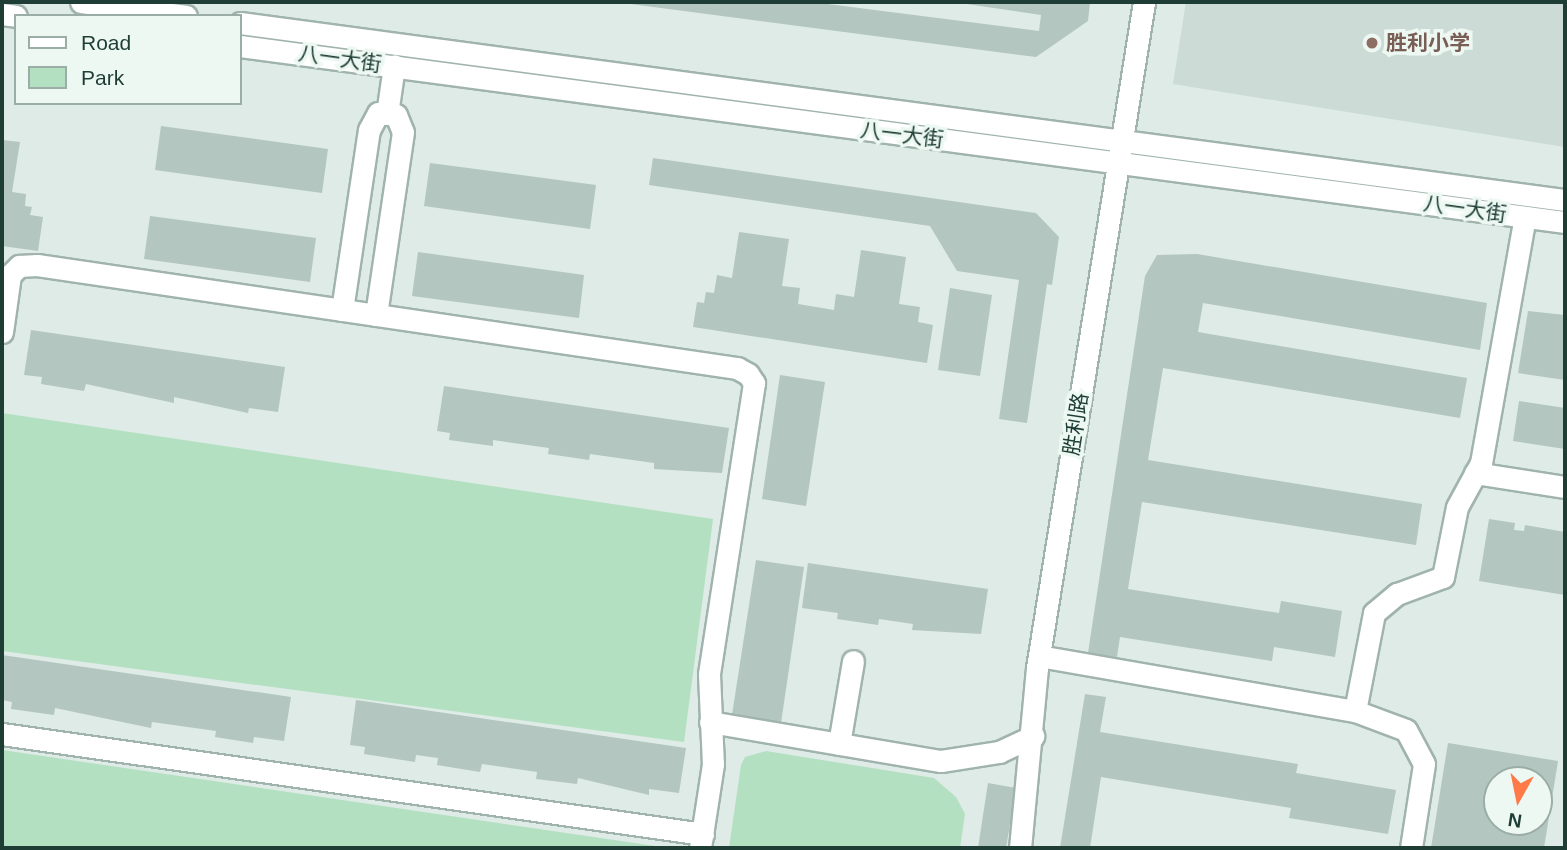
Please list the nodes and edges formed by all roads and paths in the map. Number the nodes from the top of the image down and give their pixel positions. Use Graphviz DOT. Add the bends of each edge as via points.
graph roads {
  1 [pos="81,2"];
  2 [pos="1144,2"];
  3 [pos="171,14"];
  4 [pos="242,23"];
  5 [pos="242,46"];
  6 [pos="394,66"];
  7 [pos="387,114"];
  8 [pos="1122,141"];
  9 [pos="1118,163"];
  10 [pos="1565,200"];
  11 [pos="1525,217"];
  12 [pos="1565,222"];
  13 [pos="342,310"];
  14 [pos="376,315"];
  15 [pos="2,332"];
  16 [pos="1475,473"];
  17 [pos="1565,487"];
  18 [pos="1039,656"];
  19 [pos="853,661"];
  20 [pos="1355,710"];
  21 [pos="710,722"];
  22 [pos="2,734"];
  23 [pos="1033,736"];
  24 [pos="839,744"];
  25 [pos="701,841"];
  26 [pos="1020,848"];
  27 [pos="1411,848"];
  1 -- 3 [label="street"];
  2 -- 8 [label="street, 胜利路"];
  4 -- 8 [label="street, 八一大街"];
  5 -- 6 [label="street, 八一大街"];
  6 -- 7 [label="street"];
  6 -- 9 [label="street, 八一大街"];
  7 -- 13 [label="street" via="378,113 369,130"];
  7 -- 14 [label="street" via="396,115 403,132"];
  8 -- 9 [label="street, 胜利路"];
  8 -- 10 [label="street, 八一大街"];
  9 -- 11 [label="street, 八一大街"];
  9 -- 18 [label="street, 胜利路"];
  11 -- 12 [label="street, 八一大街"];
  11 -- 16 [label="street" via="1481,463"];
  13 -- 14 [label="street"];
  13 -- 15 [label="street" via="19,266 10,275"];
  14 -- 21 [label="street" via="737,368 748,374 754,383 709,674"];
  16 -- 17 [label="street"];
  16 -- 20 [label="street" via="1457,507 1443,577 1397,594 1374,613"];
  18 -- 20 [label="street"];
  18 -- 23 [label="street, 胜利路"];
  19 -- 24 [label="street"];
  20 -- 27 [label="street" via="1406,730 1417,744 1424,764"];
  21 -- 24 [label="street"];
  21 -- 25 [label="street" via="713,764"];
  22 -- 25 [label="street"];
  23 -- 24 [label="street" via="999,751 941,761"];
  23 -- 26 [label="street, 胜利路"];
}
